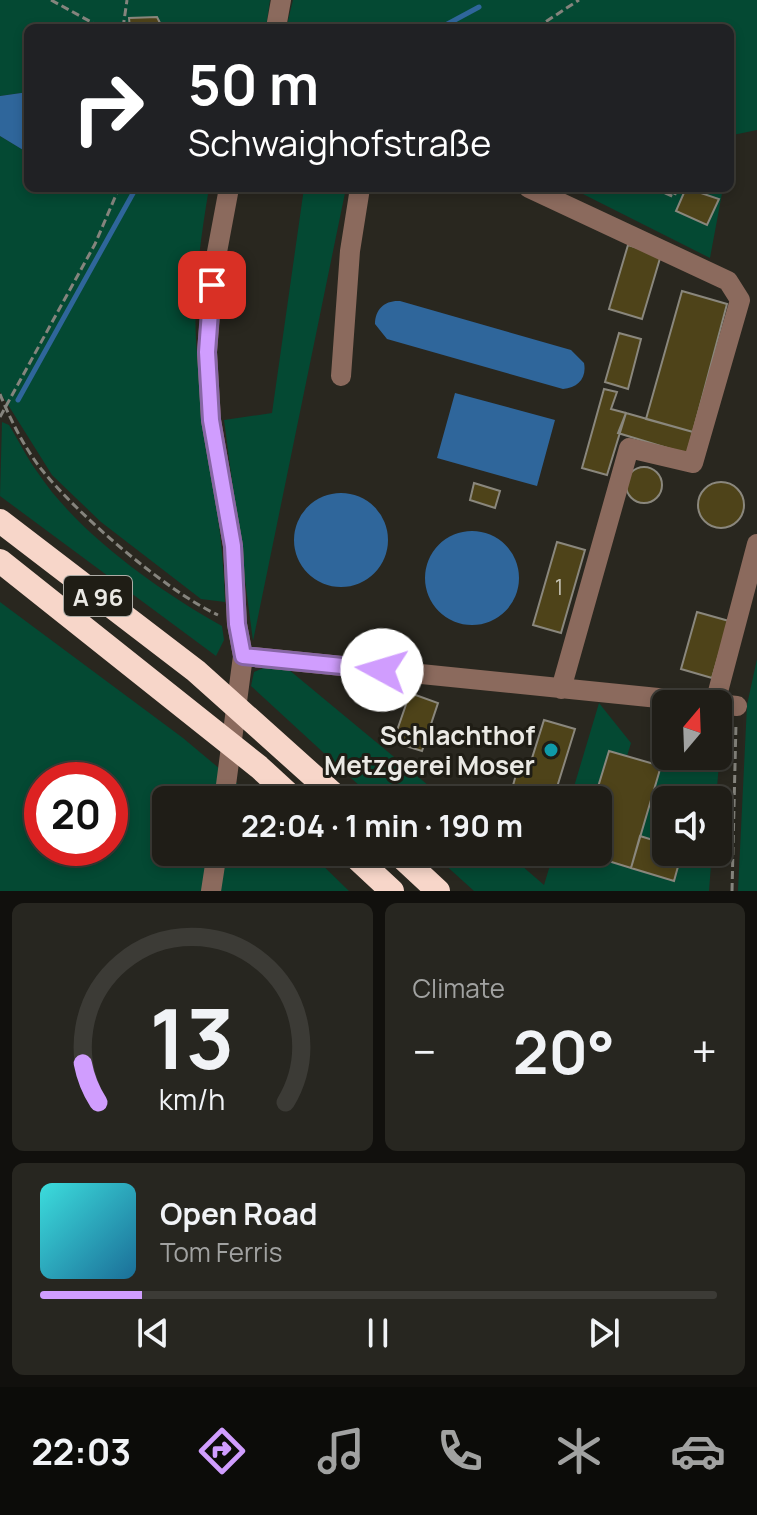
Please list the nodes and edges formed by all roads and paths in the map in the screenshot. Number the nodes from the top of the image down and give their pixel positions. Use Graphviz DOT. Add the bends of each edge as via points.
graph roads {
  1 [pos="51,0"];
  2 [pos="127,0"];
  3 [pos="281,0"];
  4 [pos="579,0"];
  5 [pos="95,24"];
  6 [pos="124,24"];
  7 [pos="277,24"];
  8 [pos="542,24"];
  9 [pos="117,192"];
  10 [pos="228,192"];
  11 [pos="359,192"];
  12 [pos="538,192"];
  13 [pos="341,376"];
  14 [pos="0,394"];
  15 [pos="5,407"];
  16 [pos="0,417"];
  17 [pos="0,521"];
  18 [pos="757,544"];
  19 [pos="0,561"];
  20 [pos="237,624"];
  21 [pos="243,656"];
  22 [pos="561,689"];
  23 [pos="718,690"];
  24 [pos="652,697"];
  25 [pos="732,705"];
  26 [pos="737,706"];
  27 [pos="226,786"];
  28 [pos="280,786"];
  29 [pos="325,786"];
  30 [pos="215,866"];
  31 [pos="365,866"];
  32 [pos="411,866"];
  33 [pos="211,891"];
  34 [pos="392,891"];
  35 [pos="438,891"];
  36 [pos="732,891"];
  1 -- 5 [label="path"];
  2 -- 6 [label="path"];
  3 -- 7 [label="street"];
  4 -- 8 [label="path"];
  9 -- 15 [label="path" via="95,244"];
  10 -- 20 [label="street" via="207,352 211,420 233,546"];
  11 -- 13 [label="street"];
  12 -- 22 [label="street" via="728,281 740,300 693,463 629,448"];
  14 -- 15 [label="path"];
  15 -- 16 [label="path"];
  15 -- 20 [label="path" via="40,469 88,518 196,604"];
  17 -- 29 [label="highway, A 96" via="196,671"];
  18 -- 23 [label="street"];
  19 -- 28 [label="highway, A 96"];
  20 -- 21 [label="street"];
  21 -- 22 [label="street"];
  21 -- 27 [label="street"];
  22 -- 24 [label="street"];
  25 -- 26 [label="street"];
  26 -- 36 [label="path"];
  30 -- 33 [label="street"];
  31 -- 34 [label="highway"];
  32 -- 35 [label="highway"];
}
